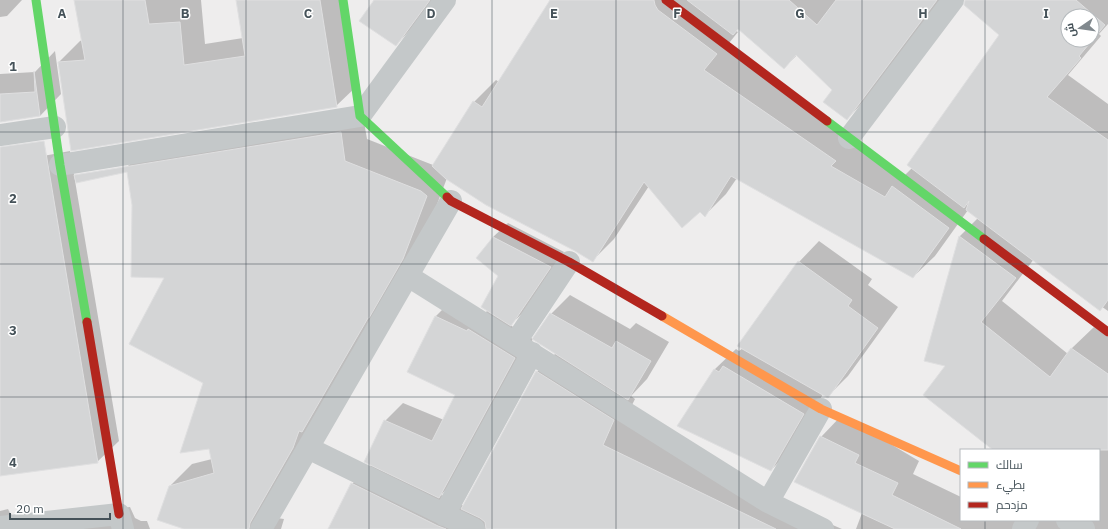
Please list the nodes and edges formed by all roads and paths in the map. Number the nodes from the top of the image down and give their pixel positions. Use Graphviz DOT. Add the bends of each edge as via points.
graph roads {
  1 [pos="36,0"];
  2 [pos="343,0"];
  3 [pos="445,0"];
  4 [pos="666,0"];
  5 [pos="953,0"];
  6 [pos="360,116"];
  7 [pos="55,127"];
  8 [pos="0,135"];
  9 [pos="849,138"];
  10 [pos="60,165"];
  11 [pos="451,201"];
  12 [pos="569,262"];
  13 [pos="408,276"];
  14 [pos="1108,332"];
  15 [pos="523,348"];
  16 [pos="821,409"];
  17 [pos="308,448"];
  18 [pos="960,471"];
  19 [pos="768,502"];
  20 [pos="444,515"];
  21 [pos="121,521"];
  22 [pos="1069,521"];
  23 [pos="0,527"];
  24 [pos="261,529"];
  25 [pos="474,529"];
  26 [pos="823,529"];
  27 [pos="1084,529"];
  1 -- 7 [label="street"];
  2 -- 6 [label="street"];
  3 -- 6 [label="street"];
  4 -- 9 [label="street"];
  5 -- 9 [label="street"];
  6 -- 10 [label="street"];
  6 -- 11 [label="street"];
  7 -- 8 [label="street"];
  7 -- 10 [label="street"];
  9 -- 14 [label="street"];
  10 -- 21 [label="street"];
  11 -- 12 [label="street"];
  11 -- 13 [label="street"];
  12 -- 15 [label="street"];
  12 -- 16 [label="street"];
  13 -- 15 [label="street"];
  13 -- 17 [label="street"];
  15 -- 19 [label="street"];
  15 -- 20 [label="street"];
  16 -- 18 [label="street"];
  16 -- 19 [label="street"];
  17 -- 20 [label="street"];
  17 -- 24 [label="street"];
  19 -- 26 [label="street"];
  20 -- 25 [label="street"];
  21 -- 23 [label="street"];
  22 -- 27 [label="street"];
}
